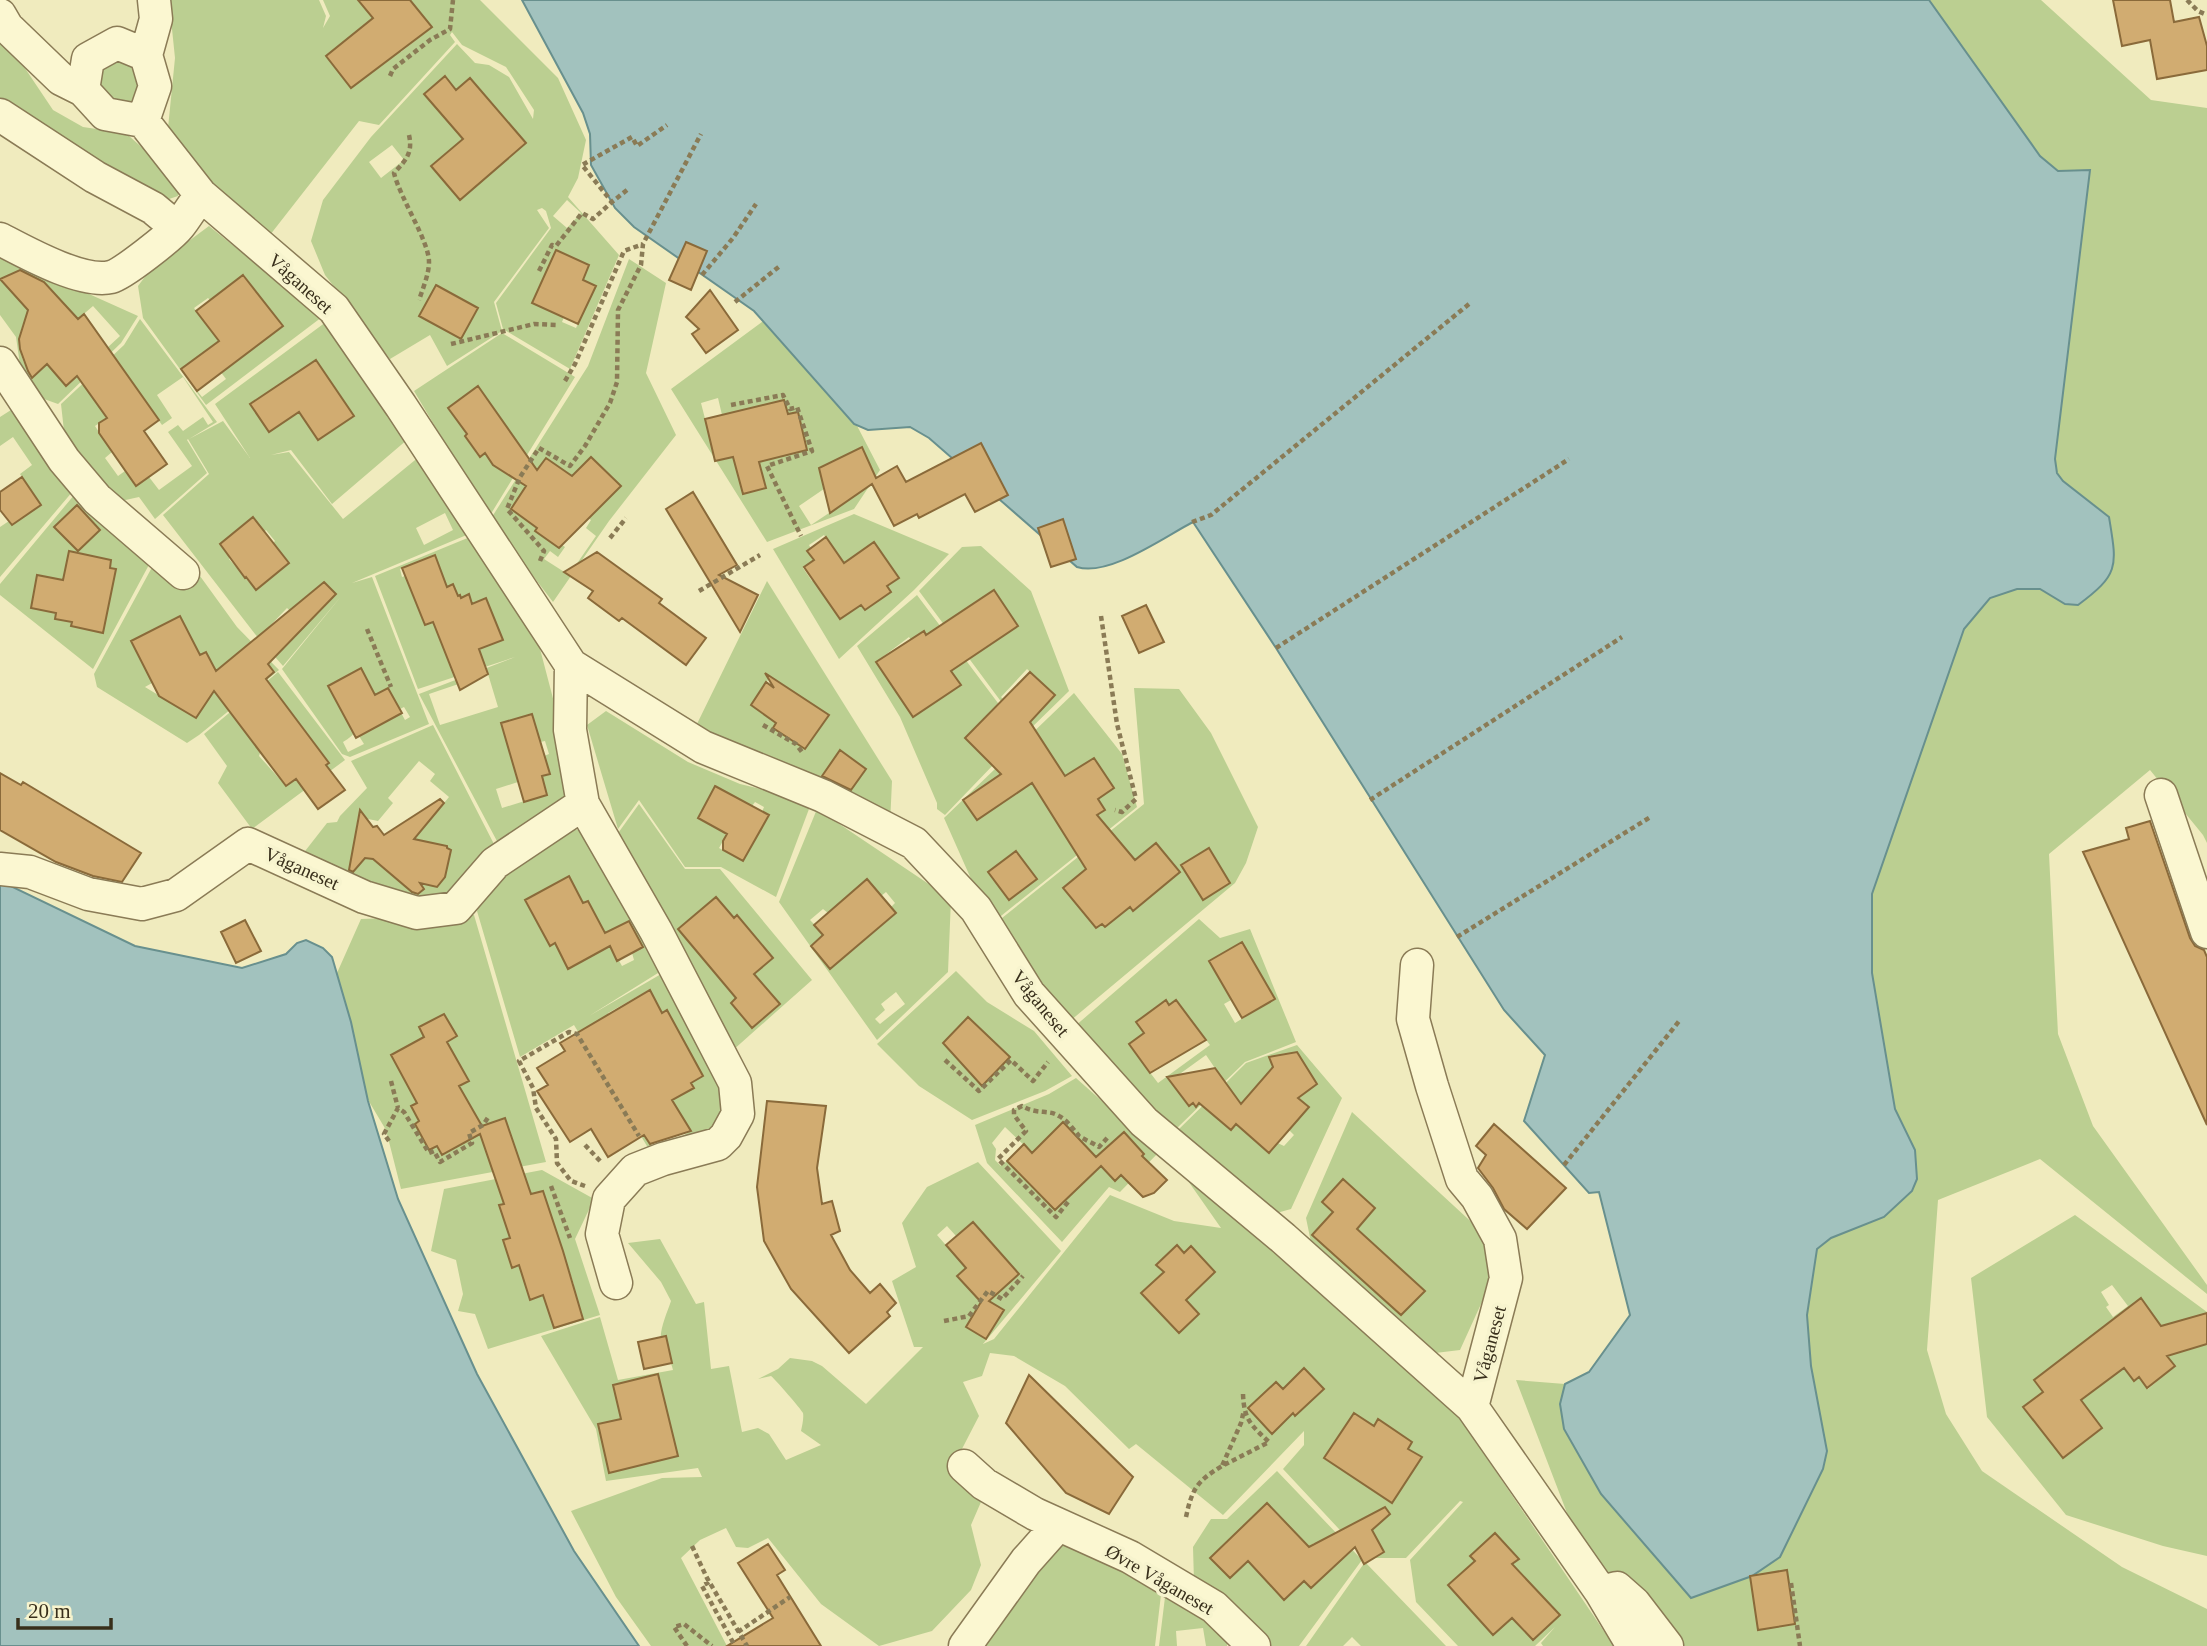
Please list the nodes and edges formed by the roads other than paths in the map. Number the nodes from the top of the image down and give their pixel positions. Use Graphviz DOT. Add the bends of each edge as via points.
graph roads {
  1 [pos="154,0"];
  2 [pos="0,15"];
  3 [pos="146,55"];
  4 [pos="83,90"];
  5 [pos="0,115"];
  6 [pos="143,121"];
  7 [pos="201,195"];
  8 [pos="177,228"];
  9 [pos="0,239"];
  10 [pos="0,363"];
  11 [pos="183,573"];
  12 [pos="571,665"];
  13 [pos="2161,796"];
  14 [pos="583,804"];
  15 [pos="0,869"];
  16 [pos="2207,932"];
  17 [pos="1417,965"];
  18 [pos="615,1283"];
  19 [pos="1472,1407"];
  20 [pos="964,1466"];
  21 [pos="1058,1525"];
  22 [pos="1601,1592"];
  23 [pos="965,1646"];
  24 [pos="1254,1646"];
  25 [pos="1633,1646"];
  26 [pos="1667,1646"];
  1 -- 3 [label="street" via="156,19"];
  2 -- 4 [label="street" via="61,79"];
  3 -- 4 [label="street" via="117,43 107,48 88,59"];
  3 -- 6 [label="street" via="155,86"];
  4 -- 6 [label="street" via="105,114"];
  5 -- 8 [label="street" via="95,177 153,208"];
  6 -- 7 [label="street, Våganeset"];
  7 -- 8 [label="street"];
  7 -- 12 [label="street, Våganeset" via="334,309"];
  8 -- 9 [label="street" via="110,277 91,277 49,264"];
  10 -- 11 [label="street" via="64,460 97,499"];
  12 -- 14 [label="street" via="570,730"];
  12 -- 19 [label="street, Våganeset" via="703,747 823,796 914,843 976,909 1029,994 1144,1122"];
  13 -- 16 [label="street"];
  14 -- 15 [label="street, Våganeset" via="495,863 456,908 417,913 364,897 248,844 176,895 142,904 88,894 30,872"];
  14 -- 18 [label="street" via="736,1083 738,1114 718,1144 635,1170 609,1199 602,1234"];
  17 -- 19 [label="street, Våganeset" via="1413,1018 1428,1072 1462,1179 1500,1239 1506,1278"];
  19 -- 22 [label="street, Våganeset"];
  20 -- 21 [label="street, Øvre Våganeset" via="984,1483"];
  21 -- 23 [label="street"];
  21 -- 24 [label="street, Øvre Våganeset" via="1130,1558 1214,1607"];
  22 -- 25 [label="street, Våganeset"];
  22 -- 26 [label="street" via="1617,1588 1626,1595"];
}
